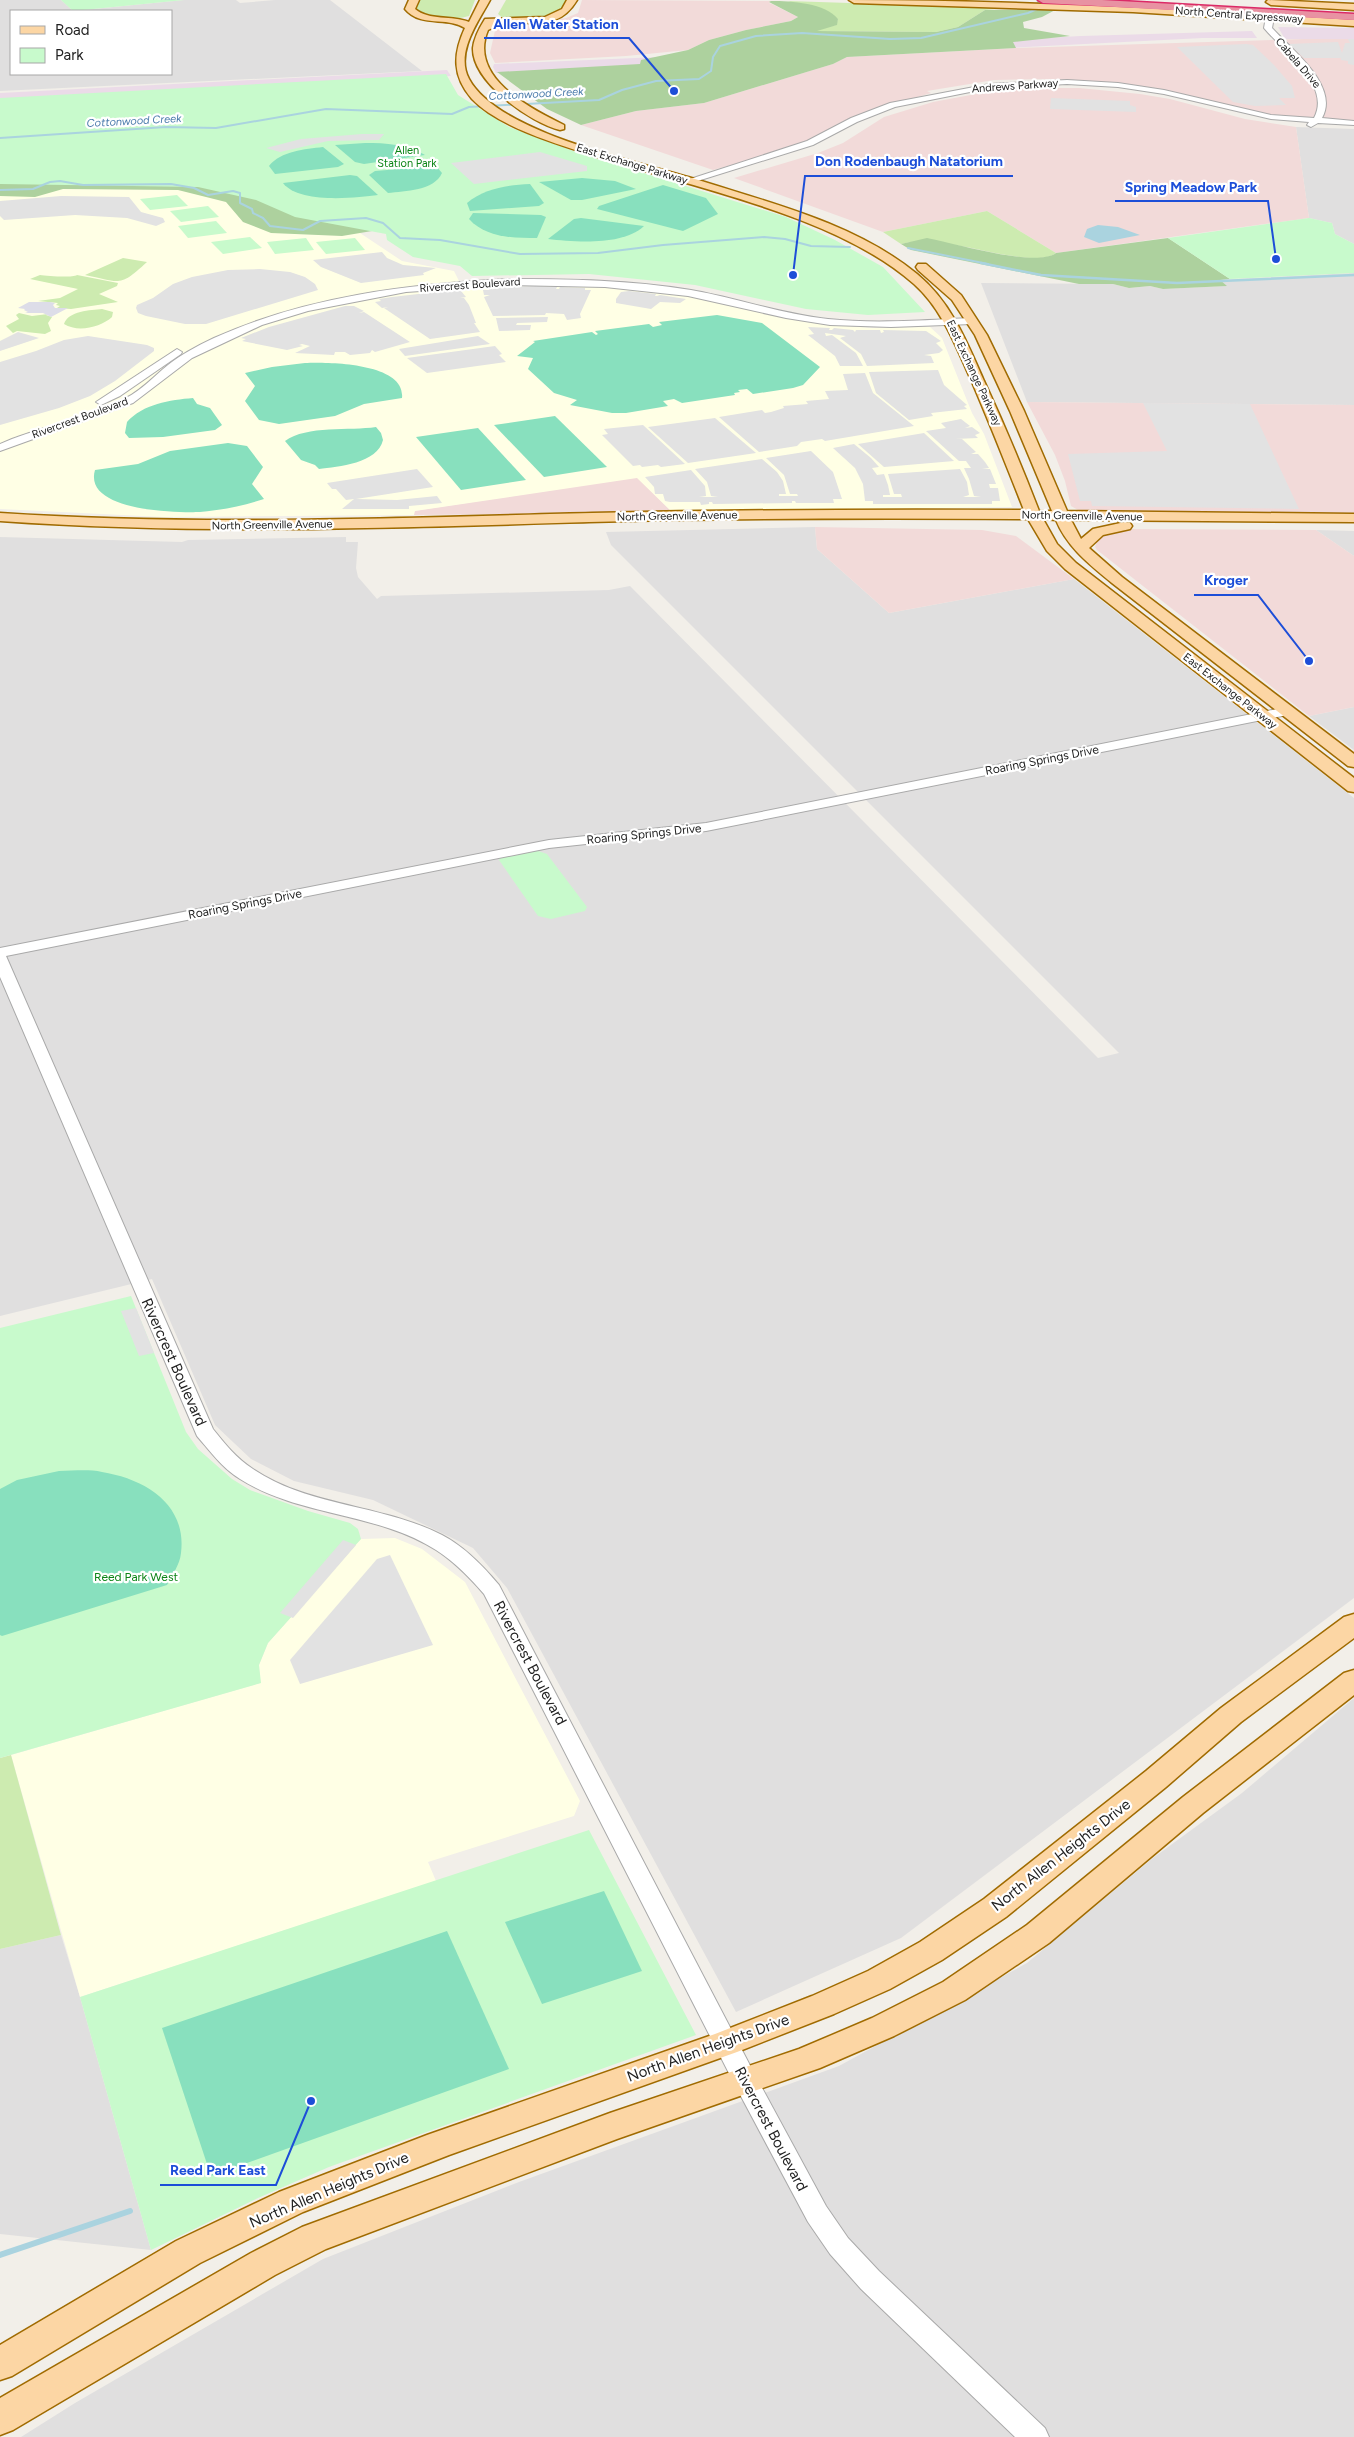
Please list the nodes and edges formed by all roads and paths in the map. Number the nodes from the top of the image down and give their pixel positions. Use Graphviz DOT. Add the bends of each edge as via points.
graph roads {
  1 [pos="414,0"];
  2 [pos="572,0"];
  3 [pos="854,0"];
  4 [pos="1043,0"];
  5 [pos="1108,0"];
  6 [pos="1335,0"];
  7 [pos="1342,0"];
  8 [pos="485,1"];
  9 [pos="1264,2"];
  10 [pos="1068,4"];
  11 [pos="1324,5"];
  12 [pos="1353,11"];
  13 [pos="477,14"];
  14 [pos="1258,16"];
  15 [pos="446,19"];
  16 [pos="520,21"];
  17 [pos="1269,21"];
  18 [pos="1354,23"];
  19 [pos="471,27"];
  20 [pos="485,28"];
  21 [pos="460,55"];
  22 [pos="480,55"];
  23 [pos="1291,68"];
  24 [pos="463,80"];
  25 [pos="493,81"];
  26 [pos="1067,84"];
  27 [pos="1139,92"];
  28 [pos="928,98"];
  29 [pos="1202,101"];
  30 [pos="1308,109"];
  31 [pos="1310,122"];
  32 [pos="1354,123"];
  33 [pos="844,125"];
  34 [pos="855,126"];
  35 [pos="1354,127"];
  36 [pos="576,134"];
  37 [pos="551,137"];
  38 [pos="803,145"];
  39 [pos="813,148"];
  40 [pos="701,180"];
  41 [pos="854,227"];
  42 [pos="835,231"];
  43 [pos="780,310"];
  44 [pos="971,318"];
  45 [pos="949,319"];
  46 [pos="991,323"];
  47 [pos="981,335"];
  48 [pos="1018,411"];
  49 [pos="992,412"];
  50 [pos="0,439"];
  51 [pos="0,448"];
  52 [pos="0,517"];
  53 [pos="1354,518"];
  54 [pos="855,519"];
  55 [pos="1037,520"];
  56 [pos="1064,521"];
  57 [pos="1298,522"];
  58 [pos="1125,526"];
  59 [pos="0,527"];
  60 [pos="1354,527"];
  61 [pos="1080,548"];
  62 [pos="1150,607"];
  63 [pos="1127,611"];
  64 [pos="1287,710"];
  65 [pos="1262,715"];
  66 [pos="1354,762"];
  67 [pos="1354,787"];
  68 [pos="0,953"];
  69 [pos="0,959"];
  70 [pos="1354,1624"];
  71 [pos="1354,1680"];
  72 [pos="726,2043"];
  73 [pos="745,2080"];
  74 [pos="0,2364"];
  75 [pos="0,2418"];
  76 [pos="1034,2437"];
  1 -- 15 [label="main road" via="410,9 414,14"];
  2 -- 16 [label="main road" via="568,10 559,16"];
  3 -- 10 [label="main road, North Central Expressway"];
  4 -- 10 [label="highway"];
  5 -- 12 [label="highway"];
  6 -- 11 [label="street"];
  7 -- 12 [label="street" via="1341,3"];
  8 -- 13 [label="main road"];
  9 -- 11 [label="main road, North Central Expressway"];
  10 -- 12 [label="highway"];
  10 -- 14 [label="main road, North Central Expressway"];
  11 -- 12 [label="main road, North Central Expressway"];
  13 -- 15 [label="main road"];
  13 -- 19 [label="main road"];
  14 -- 17 [label="main road, North Central Expressway"];
  14 -- 23 [label="street, Cabela Drive" via="1258,29"];
  15 -- 19 [label="main road" via="464,22"];
  16 -- 20 [label="main road" via="496,22"];
  16 -- 20 [label="main road" via="497,18 493,12"];
  17 -- 18 [label="main road, North Central Expressway" via="1299,19"];
  17 -- 31 [label="street, Cabela Drive" via="1269,30 1323,92 1323,104"];
  19 -- 21 [label="main road"];
  20 -- 22 [label="main road" via="479,44"];
  21 -- 22 [label="main road"];
  21 -- 24 [label="main road"];
  22 -- 25 [label="main road, East Exchange Parkway"];
  24 -- 25 [label="main road"];
  24 -- 37 [label="main road, East Exchange Parkway" via="474,94 506,117"];
  25 -- 36 [label="main road, East Exchange Parkway" via="533,113"];
  26 -- 27 [label="street, Andrews Parkway"];
  26 -- 28 [label="street, Andrews Parkway" via="990,86"];
  26 -- 29 [label="street, Andrews Parkway" via="1133,87"];
  27 -- 29 [label="street"];
  27 -- 31 [label="street, Andrews Parkway" via="1249,117"];
  28 -- 33 [label="street, Andrews Parkway" via="880,109"];
  28 -- 34 [label="street, Andrews Parkway"];
  29 -- 31 [label="street, Andrews Parkway" via="1251,114"];
  30 -- 31 [label="street"];
  31 -- 32 [label="street, Andrews Parkway"];
  31 -- 35 [label="street, Andrews Parkway"];
  33 -- 34 [label="street"];
  33 -- 38 [label="street, Andrews Parkway"];
  34 -- 39 [label="street, Andrews Parkway"];
  36 -- 37 [label="main road"];
  36 -- 40 [label="main road, East Exchange Parkway"];
  37 -- 40 [label="main road, East Exchange Parkway" via="583,149"];
  38 -- 39 [label="street"];
  38 -- 40 [label="street, Andrews Parkway"];
  39 -- 40 [label="street, Andrews Parkway"];
  40 -- 41 [label="main road, East Exchange Parkway" via="824,214"];
  40 -- 42 [label="main road, East Exchange Parkway"];
  41 -- 42 [label="main road"];
  41 -- 44 [label="main road, East Exchange Parkway" via="910,259 942,283"];
  42 -- 45 [label="main road, East Exchange Parkway" via="870,248 907,273 932,294"];
  43 -- 45 [label="street, Rivercrest Boulevard" via="810,320 850,324"];
  43 -- 50 [label="street, Rivercrest Boulevard" via="710,291 593,278 467,279 363,291 294,306 239,323 180,350 116,394 87,408"];
  43 -- 51 [label="street, Rivercrest Boulevard" via="675,291 567,282 458,284 356,298 281,316 222,338 172,367 156,383 130,400"];
  44 -- 45 [label="street, Rivercrest Boulevard"];
  44 -- 47 [label="main road, East Exchange Parkway"];
  45 -- 49 [label="main road, East Exchange Parkway"];
  46 -- 47 [label="main road" via="988,332"];
  47 -- 48 [label="main road, East Exchange Parkway"];
  48 -- 49 [label="main road"];
  48 -- 56 [label="main road, East Exchange Parkway"];
  49 -- 55 [label="main road, East Exchange Parkway"];
  52 -- 54 [label="main road, North Greenville Avenue" via="85,523 287,526 670,516"];
  53 -- 57 [label="main road, North Greenville Avenue"];
  54 -- 55 [label="main road, North Greenville Avenue"];
  54 -- 59 [label="main road, North Greenville Avenue" via="280,535 167,535"];
  55 -- 56 [label="main road, North Greenville Avenue"];
  55 -- 63 [label="main road, East Exchange Parkway" via="1047,541 1062,559"];
  56 -- 57 [label="main road, North Greenville Avenue"];
  56 -- 58 [label="main road, North Greenville Avenue"];
  56 -- 61 [label="main road, East Exchange Parkway"];
  57 -- 58 [label="main road, North Greenville Avenue"];
  57 -- 60 [label="main road, North Greenville Avenue"];
  58 -- 61 [label="main road" via="1098,532"];
  61 -- 62 [label="main road, East Exchange Parkway"];
  62 -- 63 [label="main road"];
  62 -- 64 [label="main road, East Exchange Parkway"];
  63 -- 65 [label="main road, East Exchange Parkway"];
  64 -- 65 [label="street, Roaring Springs Drive"];
  64 -- 66 [label="main road, East Exchange Parkway"];
  65 -- 67 [label="main road, East Exchange Parkway"];
  65 -- 68 [label="street, Roaring Springs Drive" via="706,827 549,844"];
  69 -- 72 [label="street, Rivercrest Boulevard" via="204,1431 244,1472 269,1486 410,1529 442,1544 473,1567 492,1590"];
  70 -- 72 [label="main road, North Allen Heights Drive" via="1231,1715 994,1908 931,1951 880,1980"];
  71 -- 73 [label="main road" via="1193,1805 1038,1934 954,1991 809,2059"];
  72 -- 73 [label="street, Rivercrest Boulevard"];
  72 -- 74 [label="main road, North Allen Heights Drive" via="439,2145 291,2202 188,2252"];
  73 -- 75 [label="main road" via="314,2238 263,2264"];
  73 -- 76 [label="street, Rivercrest Boulevard" via="817,2214 839,2246 908,2318"];
}
